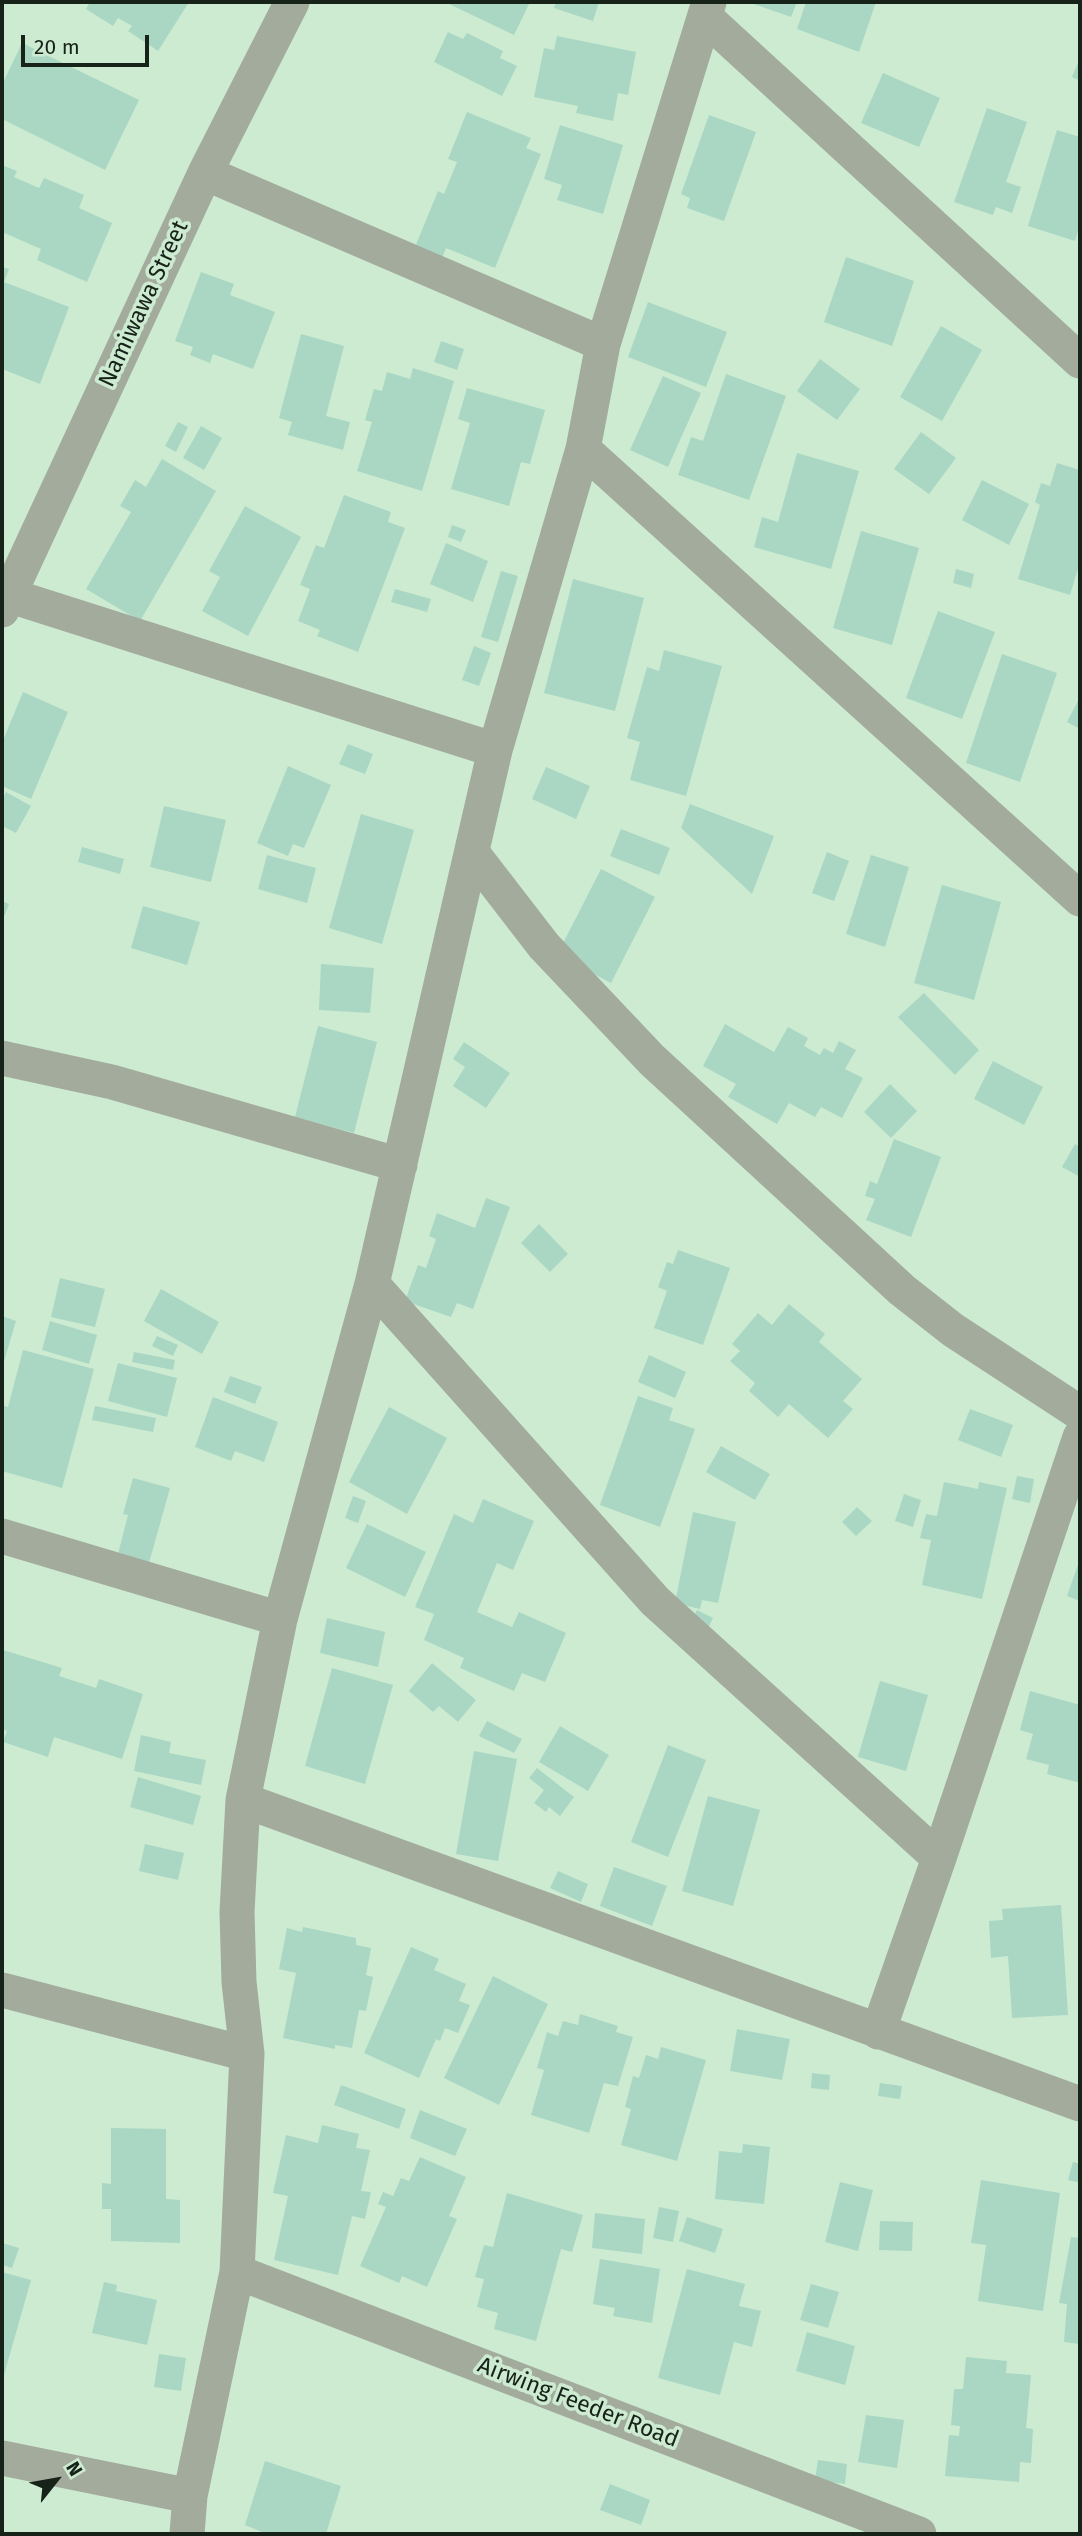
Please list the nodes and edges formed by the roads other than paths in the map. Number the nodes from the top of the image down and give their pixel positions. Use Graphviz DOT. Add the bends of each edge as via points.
graph roads {
  1 [pos="292,2"];
  2 [pos="707,9"];
  3 [pos="205,173"];
  4 [pos="603,344"];
  5 [pos="1080,361"];
  6 [pos="583,449"];
  7 [pos="5,602"];
  8 [pos="495,750"];
  9 [pos="473,854"];
  10 [pos="1080,899"];
  11 [pos="2,1058"];
  12 [pos="400,1165"];
  13 [pos="372,1284"];
  14 [pos="1080,1413"];
  15 [pos="1080,1437"];
  16 [pos="2,1535"];
  17 [pos="280,1619"];
  18 [pos="243,1800"];
  19 [pos="940,1858"];
  20 [pos="2,1990"];
  21 [pos="878,2032"];
  22 [pos="247,2054"];
  23 [pos="1080,2104"];
  24 [pos="237,2272"];
  25 [pos="2,2458"];
  26 [pos="190,2496"];
  27 [pos="187,2534"];
  28 [pos="919,2534"];
  1 -- 3 [label="street, Namiwawa Street"];
  2 -- 4 [label="street"];
  2 -- 5 [label="street"];
  3 -- 4 [label="street"];
  3 -- 7 [label="street, Namiwawa Street"];
  4 -- 6 [label="street"];
  6 -- 8 [label="street"];
  6 -- 10 [label="street"];
  7 -- 8 [label="street"];
  8 -- 9 [label="street"];
  9 -- 12 [label="street"];
  9 -- 14 [label="street" via="544,946 652,1060 902,1290 953,1330"];
  11 -- 12 [label="street" via="112,1082"];
  12 -- 13 [label="street"];
  13 -- 17 [label="street"];
  13 -- 19 [label="street" via="655,1601"];
  15 -- 19 [label="street"];
  16 -- 17 [label="street"];
  17 -- 18 [label="street"];
  18 -- 21 [label="street"];
  18 -- 22 [label="street" via="237,1912"];
  19 -- 21 [label="street"];
  20 -- 22 [label="street"];
  21 -- 23 [label="street"];
  22 -- 24 [label="street"];
  24 -- 26 [label="street"];
  24 -- 28 [label="street, Airwing Feeder Road"];
  25 -- 26 [label="street"];
  26 -- 27 [label="street"];
}
